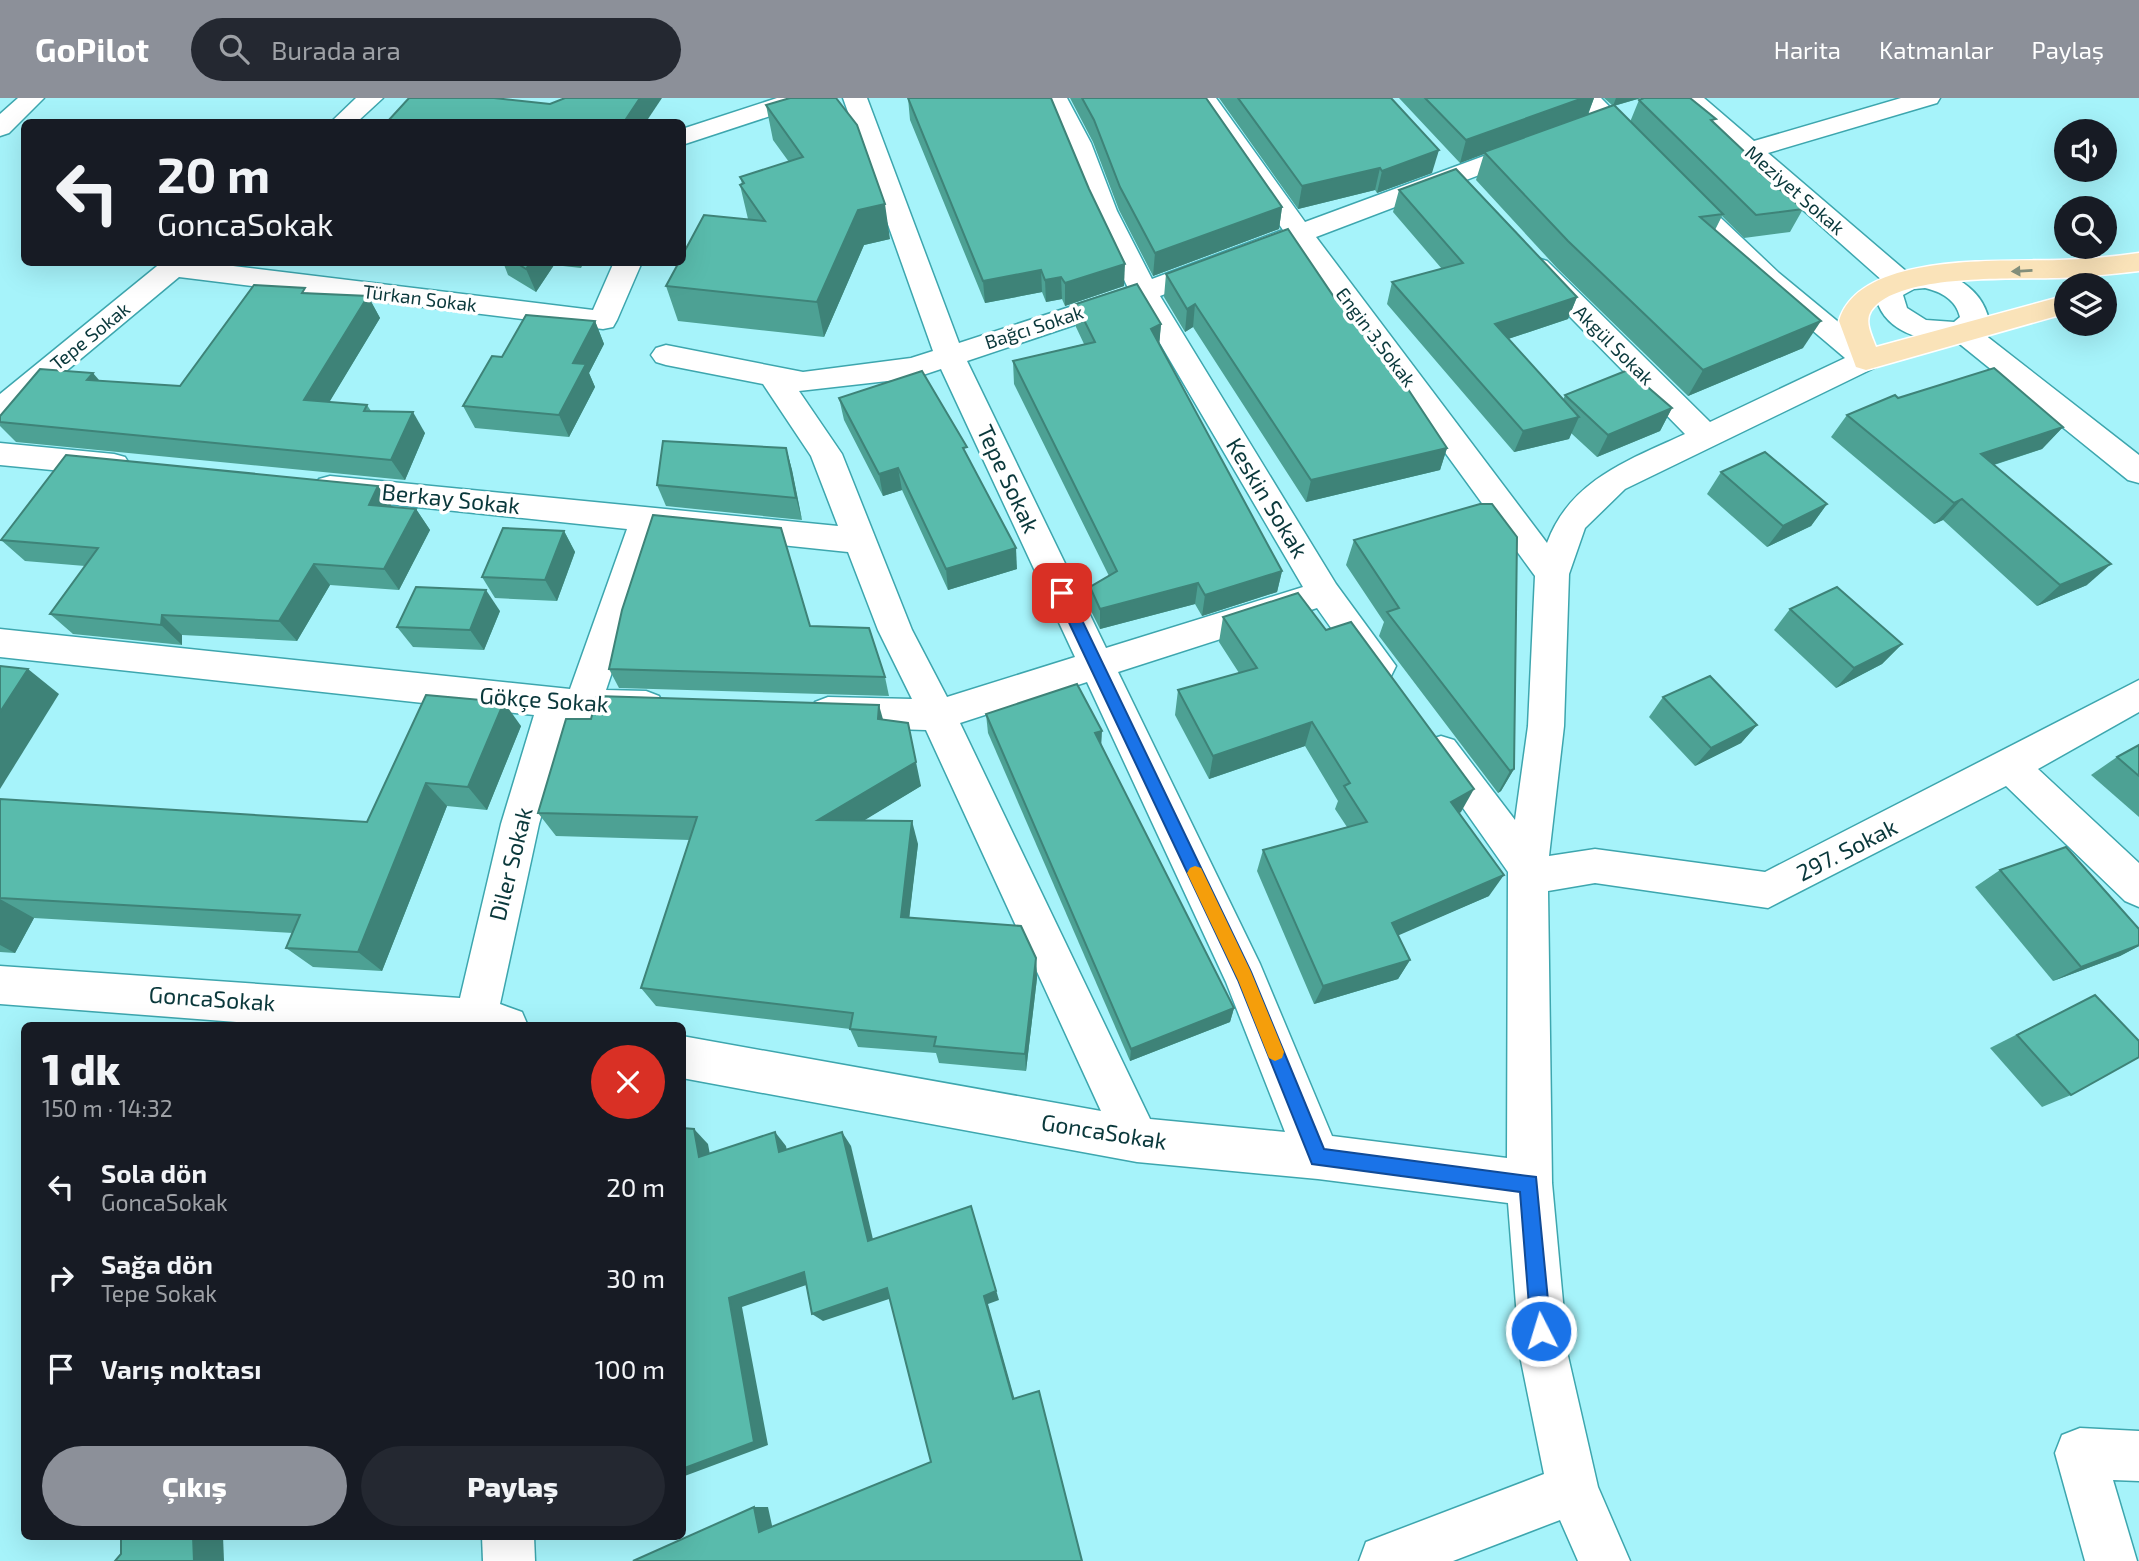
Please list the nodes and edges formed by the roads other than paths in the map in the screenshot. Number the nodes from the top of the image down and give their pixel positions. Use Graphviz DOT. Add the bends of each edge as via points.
graph roads {
  1 [pos="32,98"];
  2 [pos="371,98"];
  3 [pos="801,98"];
  4 [pos="855,98"];
  5 [pos="1055,98"];
  6 [pos="1204,98"];
  7 [pos="1587,98"];
  8 [pos="1689,98"];
  9 [pos="1928,98"];
  10 [pos="1620,114"];
  11 [pos="346,119"];
  12 [pos="0,128"];
  13 [pos="1582,128"];
  14 [pos="686,137"];
  15 [pos="1556,138"];
  16 [pos="0,139"];
  17 [pos="21,141"];
  18 [pos="1749,150"];
  19 [pos="1300,235"];
  20 [pos="1517,246"];
  21 [pos="2139,262"];
  22 [pos="176,266"];
  23 [pos="185,266"];
  24 [pos="626,266"];
  25 [pos="1901,282"];
  26 [pos="1144,292"];
  27 [pos="2054,307"];
  28 [pos="1962,331"];
  29 [pos="949,354"];
  30 [pos="666,355"];
  31 [pos="1866,360"];
  32 [pos="772,375"];
  33 [pos="0,410"];
  34 [pos="1706,436"];
  35 [pos="0,454"];
  36 [pos="138,468"];
  37 [pos="2139,472"];
  38 [pos="303,484"];
  39 [pos="647,519"];
  40 [pos="861,541"];
  41 [pos="1552,574"];
  42 [pos="1324,593"];
  43 [pos="0,643"];
  44 [pos="1096,664"];
  45 [pos="1397,692"];
  46 [pos="2139,695"];
  47 [pos="569,704"];
  48 [pos="678,707"];
  49 [pos="801,711"];
  50 [pos="938,715"];
  51 [pos="1422,725"];
  52 [pos="2010,766"];
  53 [pos="1528,872"];
  54 [pos="2139,889"];
  55 [pos="0,985"];
  56 [pos="472,1022"];
  57 [pos="485,1022"];
  58 [pos="686,1058"];
  59 [pos="1136,1140"];
  60 [pos="1318,1157"];
  61 [pos="1529,1183"];
  62 [pos="2139,1456"];
  63 [pos="1573,1489"];
  64 [pos="508,1540"];
  65 [pos="509,1561"];
  66 [pos="1385,1561"];
  67 [pos="1604,1561"];
  68 [pos="2111,1561"];
  1 -- 12 [label="street"];
  2 -- 11 [label="street"];
  3 -- 14 [label="street"];
  4 -- 29 [label="street, Tepe Sokak"];
  5 -- 26 [label="street, Keskin Sokak"];
  6 -- 19 [label="street, Engin 3.Sokak"];
  7 -- 10 [label="street"];
  8 -- 18 [label="street, Meziyet Sokak"];
  9 -- 18 [label="street"];
  10 -- 13 [label="street"];
  10 -- 31 [label="street" via="1654,167 1750,264"];
  15 -- 19 [label="street, Bağcı Sokak"];
  16 -- 17 [label="street"];
  18 -- 25 [label="street, Meziyet Sokak"];
  19 -- 26 [label="street, Bağcı Sokak"];
  19 -- 41 [label="street, Engin 3.Sokak"];
  20 -- 34 [label="street, Akgül Sokak"];
  21 -- 25 [label="main road, one-way" via="1930,275"];
  22 -- 33 [label="street, Tepe Sokak"];
  23 -- 24 [label="street, Türkan Sokak" via="603,320"];
  25 -- 28 [label="street" via="1889,293 1889,301 1901,317 1937,332"];
  25 -- 28 [label="street" via="1925,280 1963,295 1971,303 1975,320"];
  25 -- 31 [label="main road" via="1859,306 1853,321"];
  26 -- 29 [label="street, Bağcı Sokak"];
  26 -- 42 [label="street, Keskin Sokak"];
  27 -- 28 [label="main road"];
  28 -- 31 [label="main road"];
  28 -- 37 [label="street"];
  29 -- 32 [label="street, Bağcı Sokak" via="914,368 803,382"];
  29 -- 44 [label="street, Tepe Sokak"];
  30 -- 32 [label="street, Bağcı Sokak"];
  31 -- 34 [label="street"];
  32 -- 40 [label="street" via="826,454"];
  34 -- 41 [label="street" via="1615,481 1571,522"];
  35 -- 36 [label="street"];
  38 -- 39 [label="street, Berkay Sokak"];
  39 -- 40 [label="street, Berkay Sokak"];
  39 -- 47 [label="street, Diler Sokak"];
  40 -- 50 [label="street" via="895,630"];
  41 -- 53 [label="street" via="1546,726"];
  42 -- 44 [label="street"];
  42 -- 45 [label="street, Keskin Sokak"];
  43 -- 47 [label="street, Gökçe Sokak"];
  44 -- 50 [label="street"];
  44 -- 60 [label="street, Tepe Sokak" via="1245,978"];
  46 -- 52 [label="street, 297. Sokak"];
  47 -- 48 [label="street, Gökçe Sokak"];
  47 -- 57 [label="street, Diler Sokak" via="520,824"];
  49 -- 50 [label="street"];
  50 -- 59 [label="street"];
  51 -- 53 [label="street"];
  52 -- 53 [label="street, 297. Sokak" via="1768,890 1595,866"];
  52 -- 54 [label="street"];
  53 -- 61 [label="street"];
  55 -- 56 [label="street, GoncaSokak"];
  58 -- 59 [label="street, GoncaSokak"];
  59 -- 60 [label="street, GoncaSokak"];
  60 -- 61 [label="street, GoncaSokak"];
  61 -- 63 [label="street" via="1544,1356"];
  62 -- 68 [label="street" via="2080,1452"];
  63 -- 66 [label="street"];
  63 -- 67 [label="street"];
  64 -- 65 [label="street"];
}
